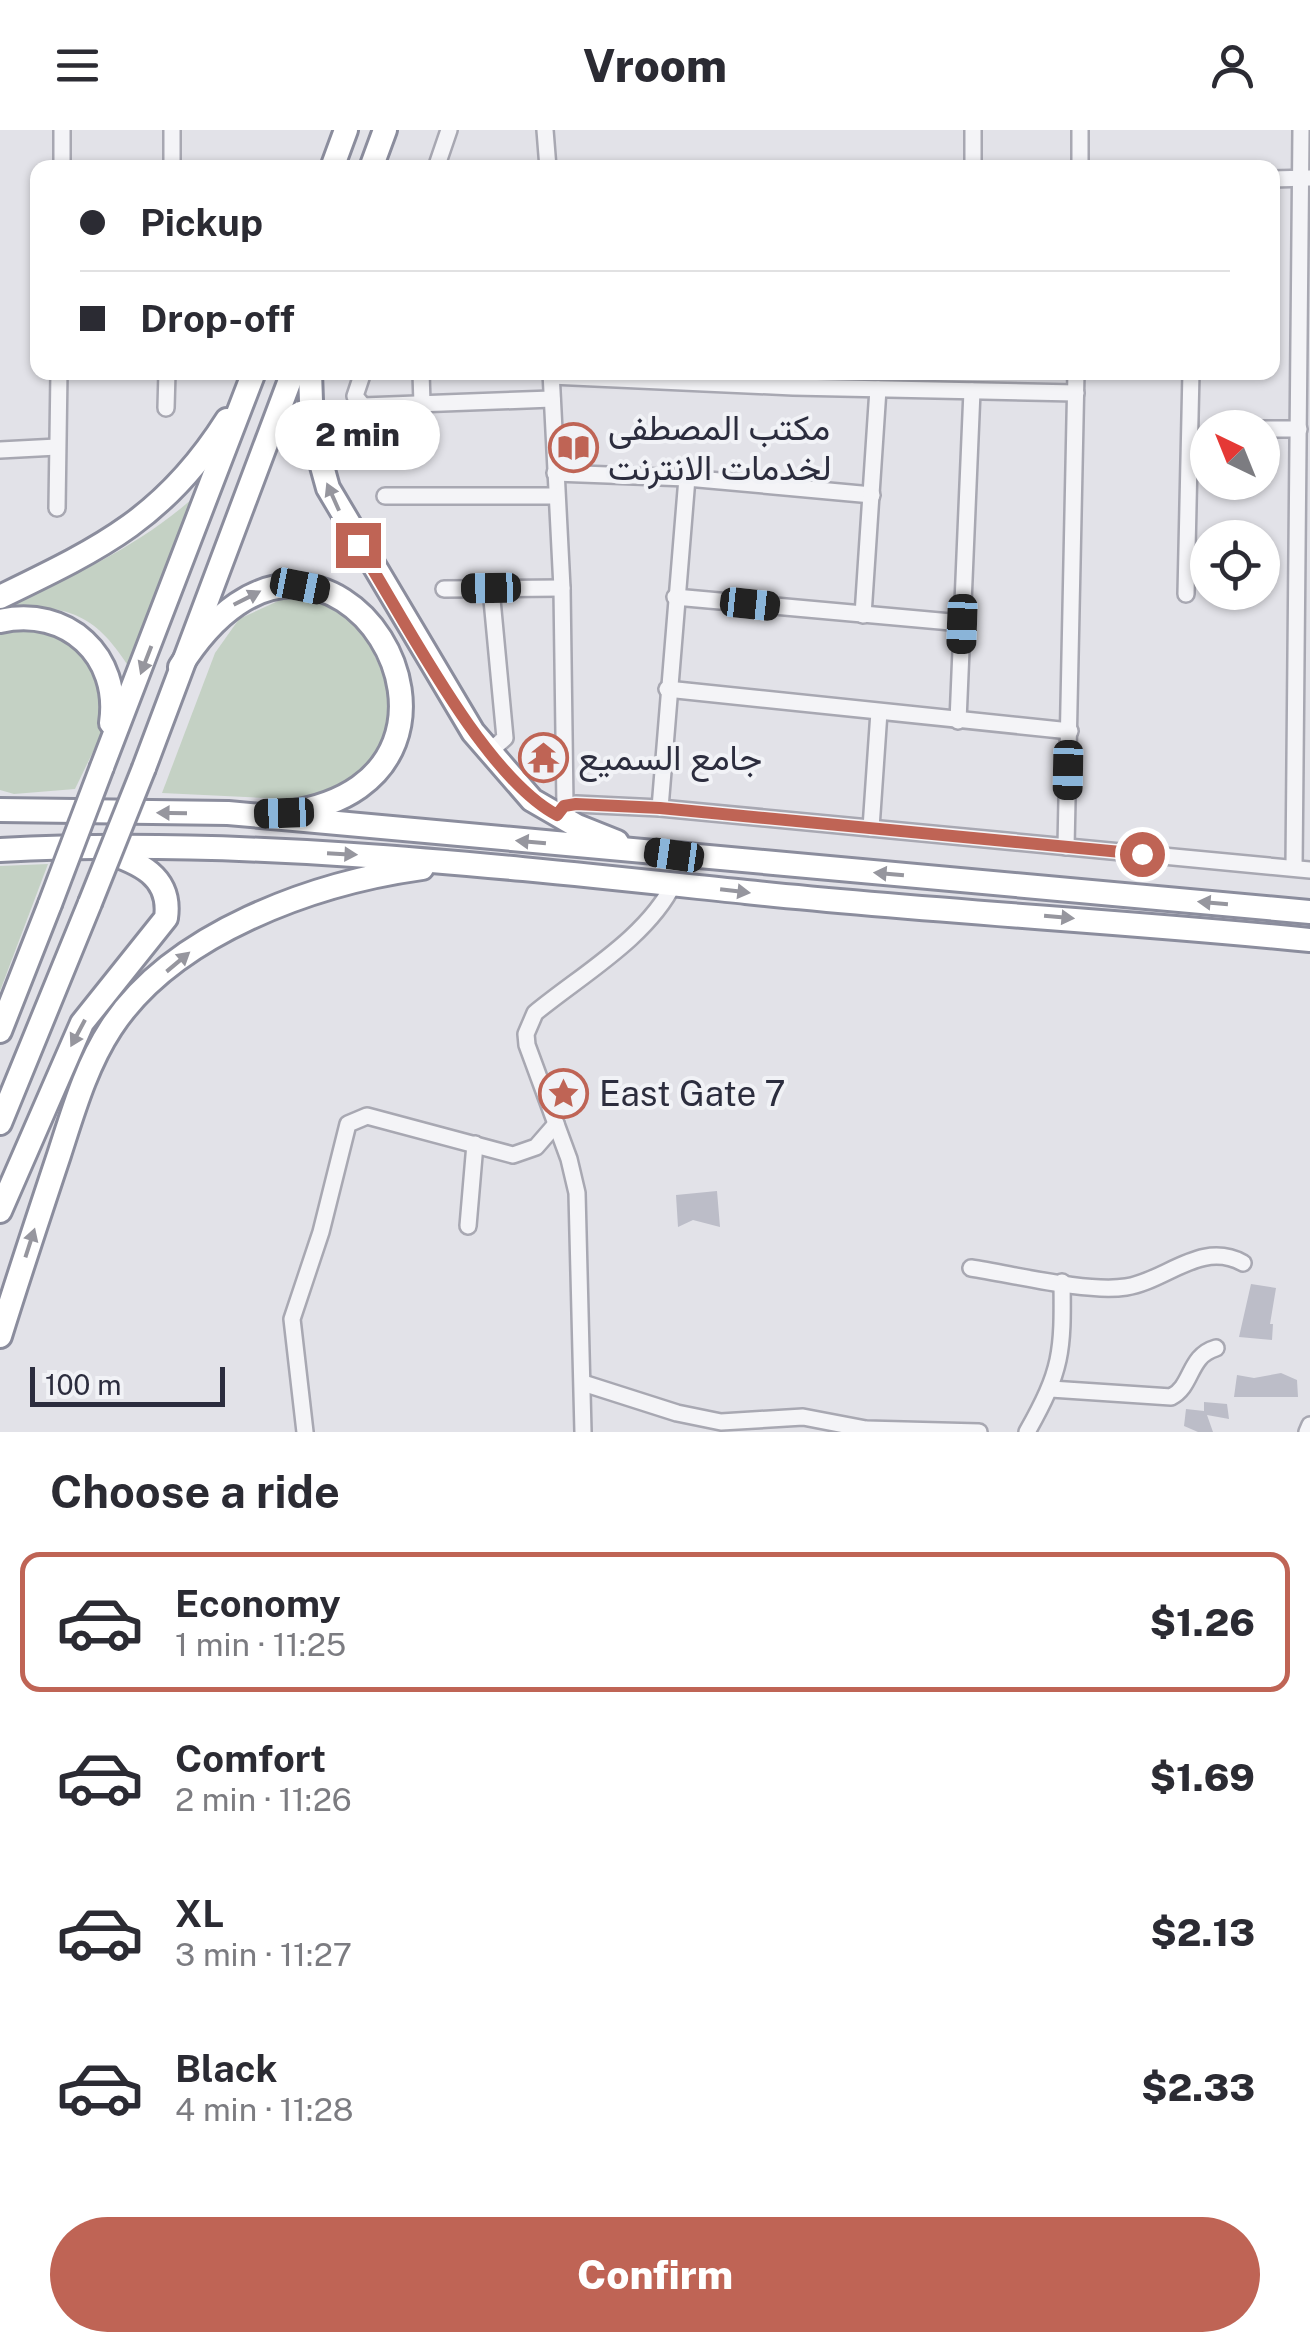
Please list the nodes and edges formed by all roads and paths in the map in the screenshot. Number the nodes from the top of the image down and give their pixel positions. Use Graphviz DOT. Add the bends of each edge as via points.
graph roads {
  1 [pos="62,130"];
  2 [pos="172,130"];
  3 [pos="346,130"];
  4 [pos="385,130"];
  5 [pos="449,130"];
  6 [pos="545,130"];
  7 [pos="973,130"];
  8 [pos="1080,130"];
  9 [pos="1301,130"];
  10 [pos="62,160"];
  11 [pos="172,160"];
  12 [pos="335,160"];
  13 [pos="374,160"];
  14 [pos="439,160"];
  15 [pos="547,160"];
  16 [pos="973,160"];
  17 [pos="1080,160"];
  18 [pos="1280,178"];
  19 [pos="1306,178"];
  20 [pos="58,380"];
  21 [pos="167,380"];
  22 [pos="248,380"];
  23 [pos="250,380"];
  24 [pos="290,380"];
  25 [pos="310,380"];
  26 [pos="360,380"];
  27 [pos="420,380"];
  28 [pos="551,380"];
  29 [pos="793,380"];
  30 [pos="1076,380"];
  31 [pos="1191,380"];
  32 [pos="878,389"];
  33 [pos="972,391"];
  34 [pos="1076,393"];
  35 [pos="552,399"];
  36 [pos="422,404"];
  37 [pos="166,408"];
  38 [pos="1189,428"];
  39 [pos="1302,432"];
  40 [pos="58,447"];
  41 [pos="0,450"];
  42 [pos="556,474"];
  43 [pos="687,478"];
  44 [pos="872,495"];
  45 [pos="386,496"];
  46 [pos="556,496"];
  47 [pos="57,508"];
  48 [pos="1303,537"];
  49 [pos="491,588"];
  50 [pos="562,588"];
  51 [pos="444,589"];
  52 [pos="1186,594"];
  53 [pos="0,597"];
  54 [pos="675,597"];
  55 [pos="863,616"];
  56 [pos="0,621"];
  57 [pos="962,624"];
  58 [pos="180,667"];
  59 [pos="667,688"];
  60 [pos="879,712"];
  61 [pos="958,721"];
  62 [pos="1070,731"];
  63 [pos="489,752"];
  64 [pos="104,760"];
  65 [pos="1303,777"];
  66 [pos="0,808"];
  67 [pos="660,808"];
  68 [pos="561,811"];
  69 [pos="228,814"];
  70 [pos="872,828"];
  71 [pos="81,846"];
  72 [pos="1066,846"];
  73 [pos="0,850"];
  74 [pos="674,855"];
  75 [pos="466,866"];
  76 [pos="1302,868"];
  77 [pos="674,883"];
  78 [pos="1310,912"];
  79 [pos="1310,940"];
  80 [pos="6,1003"];
  81 [pos="0,1031"];
  82 [pos="0,1124"];
  83 [pos="556,1124"];
  84 [pos="475,1144"];
  85 [pos="0,1211"];
  86 [pos="468,1226"];
  87 [pos="1244,1263"];
  88 [pos="970,1268"];
  89 [pos="1062,1282"];
  90 [pos="0,1336"];
  91 [pos="1216,1348"];
  92 [pos="583,1383"];
  93 [pos="1051,1390"];
  94 [pos="970,1431"];
  95 [pos="304,1432"];
  96 [pos="583,1432"];
  97 [pos="979,1432"];
  98 [pos="1027,1432"];
  1 -- 10 [label="street"];
  2 -- 11 [label="street"];
  3 -- 12 [label="highway"];
  4 -- 13 [label="highway"];
  5 -- 14 [label="street"];
  6 -- 15 [label="street"];
  7 -- 16 [label="street"];
  8 -- 17 [label="street"];
  9 -- 19 [label="street"];
  18 -- 19 [label="street"];
  19 -- 39 [label="street"];
  20 -- 40 [label="street"];
  21 -- 37 [label="street"];
  22 -- 53 [label="highway" via="214,440 149,514 92,552"];
  23 -- 64 [label="highway, one-way"];
  24 -- 58 [label="highway"];
  63 -- 25 [label="highway, one-way" via="328,488 312,430"];
  26 -- 36 [label="street" via="355,396 364,406"];
  27 -- 36 [label="street"];
  28 -- 35 [label="street"];
  29 -- 32 [label="street"];
  30 -- 34 [label="street"];
  31 -- 38 [label="street"];
  32 -- 33 [label="street"];
  32 -- 44 [label="street"];
  33 -- 34 [label="street"];
  33 -- 57 [label="street"];
  34 -- 62 [label="street"];
  35 -- 36 [label="street"];
  35 -- 42 [label="street"];
  38 -- 52 [label="street"];
  39 -- 48 [label="street"];
  40 -- 41 [label="street"];
  40 -- 47 [label="street"];
  42 -- 43 [label="street"];
  42 -- 46 [label="street"];
  43 -- 44 [label="street"];
  43 -- 54 [label="street"];
  44 -- 55 [label="street"];
  45 -- 46 [label="street"];
  46 -- 50 [label="street"];
  48 -- 65 [label="street"];
  49 -- 50 [label="street"];
  49 -- 51 [label="street"];
  49 -- 63 [label="street" via="505,738"];
  50 -- 68 [label="street"];
  54 -- 55 [label="street"];
  54 -- 59 [label="street"];
  55 -- 57 [label="street"];
  56 -- 64 [label="highway" via="49,620 97,657 115,697"];
  57 -- 61 [label="street"];
  58 -- 69 [label="highway, one-way" via="232,605 261,591 300,586 353,606 380,636 397,670 401,721 370,777 314,808"];
  58 -- 82 [label="highway, bridge"];
  59 -- 60 [label="street"];
  59 -- 67 [label="street"];
  60 -- 61 [label="street"];
  60 -- 70 [label="street"];
  61 -- 62 [label="street"];
  62 -- 72 [label="street"];
  63 -- 68 [label="highway" via="532,800"];
  64 -- 80 [label="highway, bridge"];
  65 -- 76 [label="street"];
  69 -- 66 [label="highway, one-way"];
  67 -- 68 [label="street"];
  67 -- 70 [label="street"];
  68 -- 74 [label="highway" via="608,840"];
  74 -- 69 [label="highway, one-way"];
  70 -- 72 [label="street"];
  71 -- 73 [label="highway"];
  71 -- 75 [label="highway, one-way" via="179,845"];
  71 -- 85 [label="highway, one-way" via="146,868 164,889 166,918 82,1023"];
  72 -- 76 [label="street"];
  78 -- 74 [label="highway, one-way"];
  75 -- 77 [label="highway"];
  90 -- 75 [label="highway, one-way" via="86,1080 108,1032 137,998 206,940 252,915 395,873"];
  77 -- 79 [label="highway, one-way"];
  77 -- 83 [label="street" via="651,917 529,1023 526,1046"];
  80 -- 81 [label="highway"];
  83 -- 84 [label="street" via="525,1153"];
  83 -- 92 [label="street" via="579,1211"];
  84 -- 86 [label="street"];
  84 -- 95 [label="street" via="367,1116 345,1128 292,1319"];
  87 -- 89 [label="street" via="1210,1256 1128,1287"];
  88 -- 89 [label="street"];
  89 -- 93 [label="street" via="1064,1346"];
  91 -- 93 [label="street" via="1199,1356 1182,1390 1171,1397"];
  92 -- 94 [label="street" via="722,1422 803,1418 866,1430"];
  92 -- 96 [label="street"];
  93 -- 98 [label="street"];
  94 -- 97 [label="street"];
}
